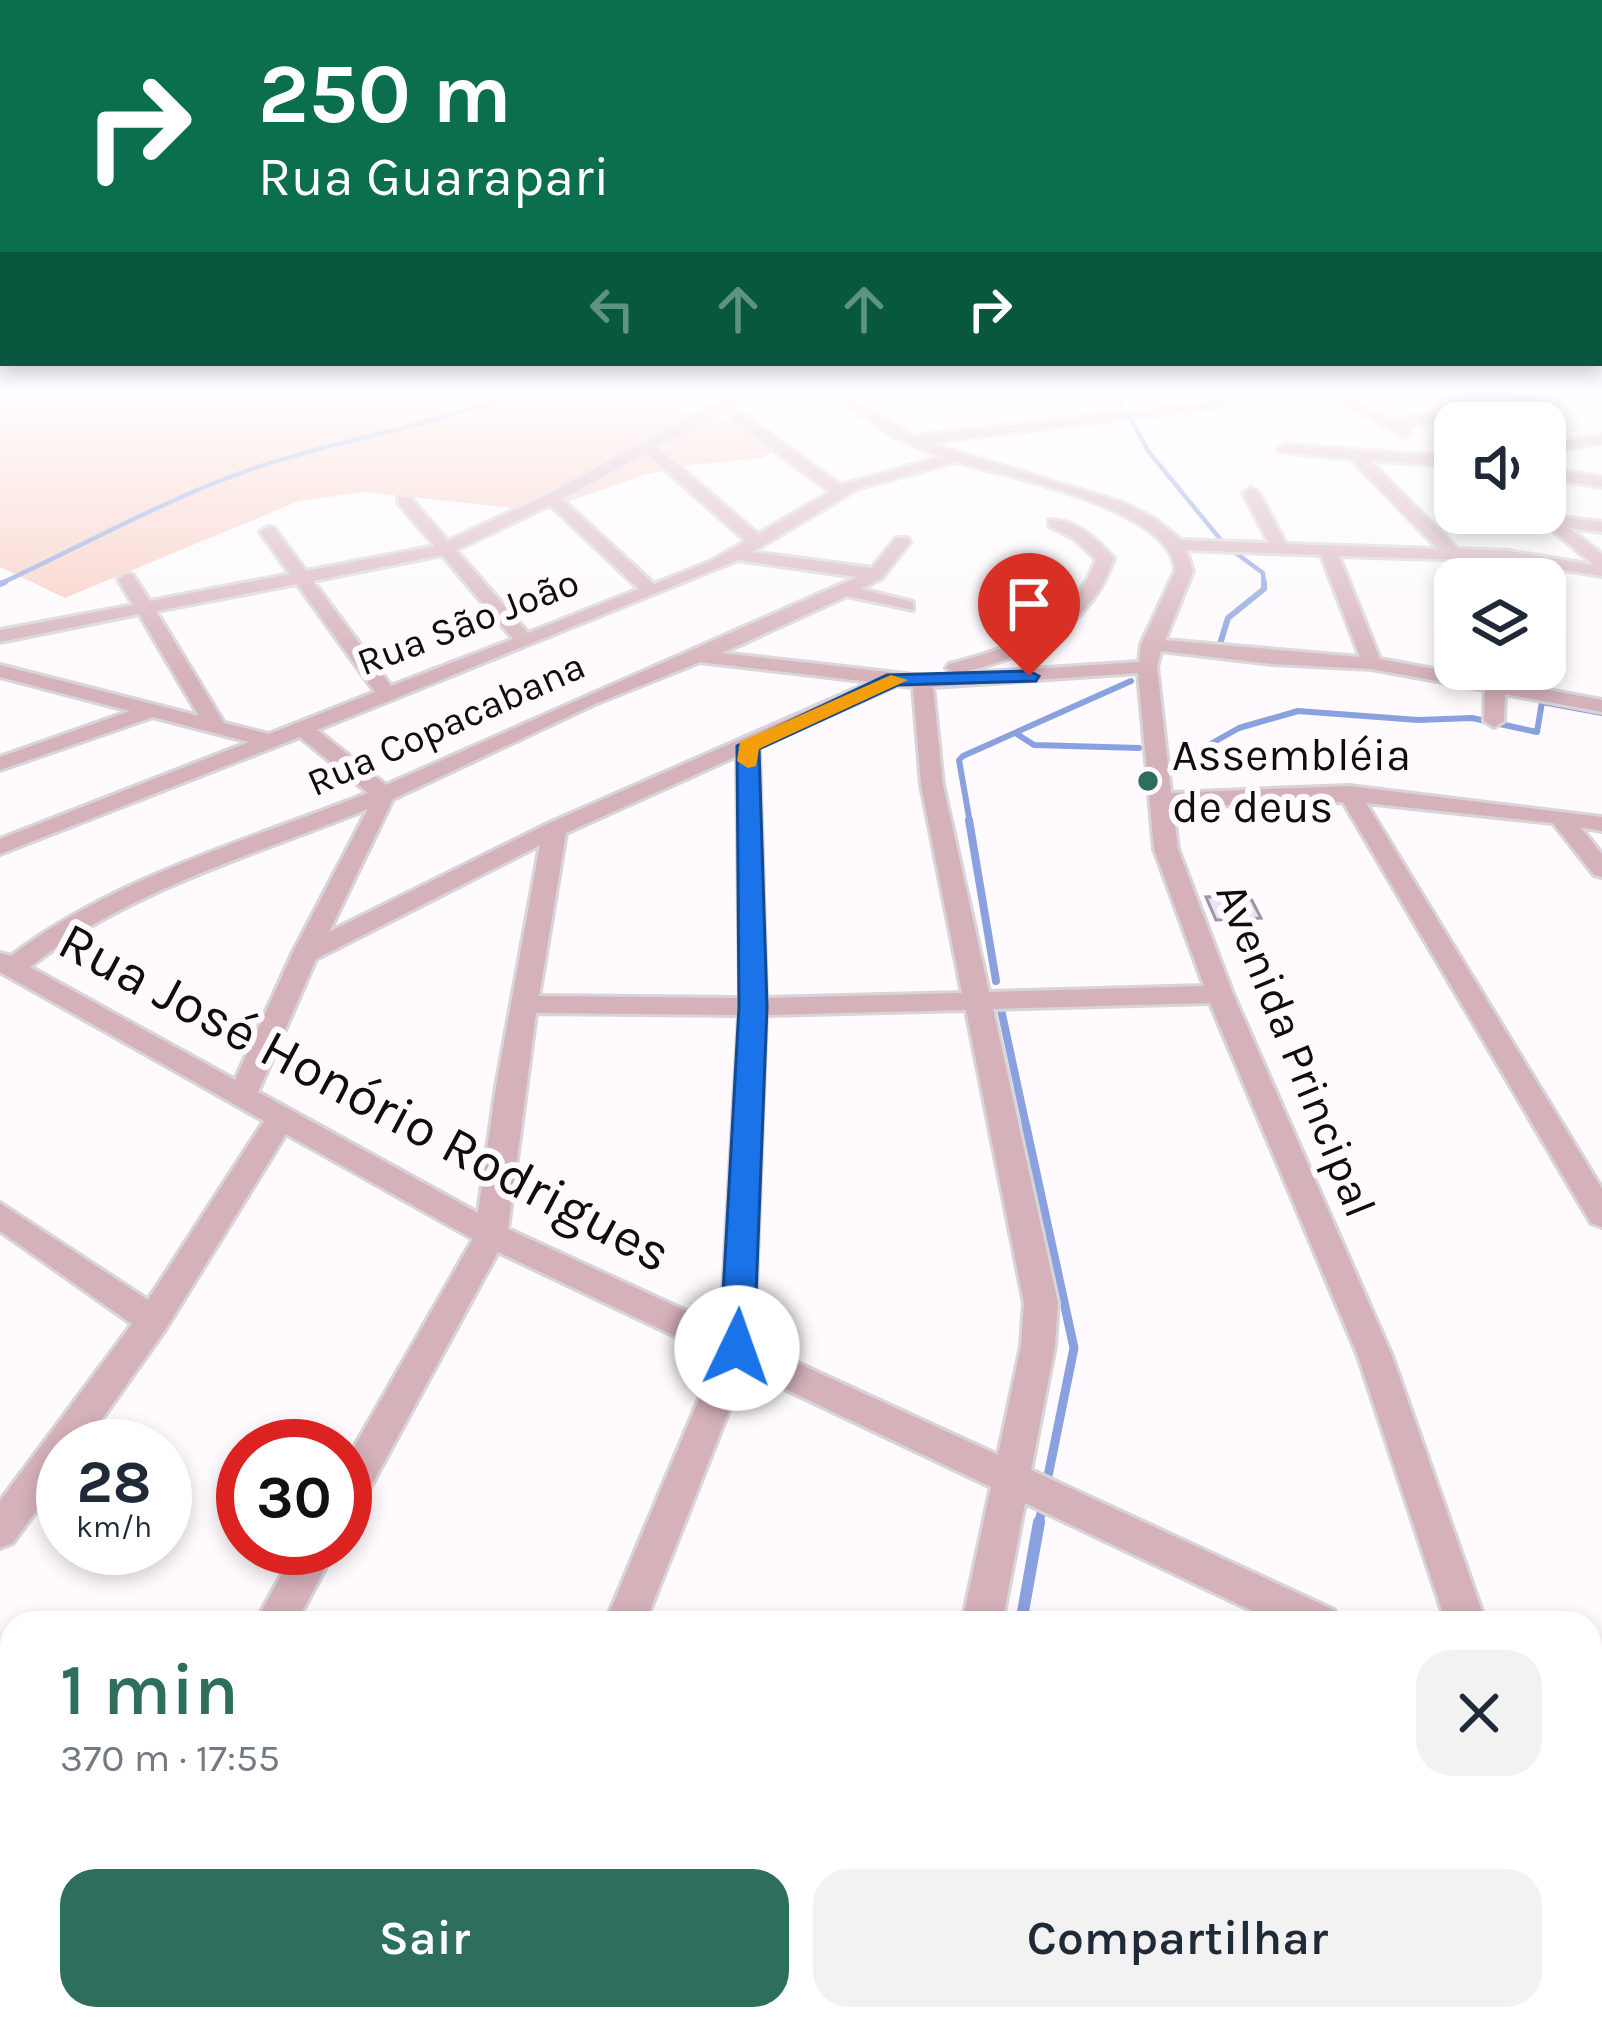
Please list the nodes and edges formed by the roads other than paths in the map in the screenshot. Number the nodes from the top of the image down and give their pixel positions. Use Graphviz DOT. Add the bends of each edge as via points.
graph roads {
  1 [pos="562,493"];
  2 [pos="700,493"];
  3 [pos="835,493"];
  4 [pos="1082,493"];
  5 [pos="1393,493"];
  6 [pos="1251,494"];
  7 [pos="552,498"];
  8 [pos="404,500"];
  9 [pos="1566,521"];
  10 [pos="1055,523"];
  11 [pos="1602,527"];
  12 [pos="268,532"];
  13 [pos="1564,534"];
  14 [pos="902,542"];
  15 [pos="758,544"];
  16 [pos="1174,545"];
  17 [pos="1280,546"];
  18 [pos="1327,548"];
  19 [pos="443,550"];
  20 [pos="1454,554"];
  21 [pos="739,555"];
  22 [pos="1475,555"];
  23 [pos="1477,558"];
  24 [pos="1602,567"];
  25 [pos="876,574"];
  26 [pos="127,579"];
  27 [pos="305,579"];
  28 [pos="845,590"];
  29 [pos="651,591"];
  30 [pos="907,607"];
  31 [pos="144,608"];
  32 [pos="2,636"];
  33 [pos="525,640"];
  34 [pos="1151,644"];
  35 [pos="699,656"];
  36 [pos="1372,664"];
  37 [pos="1147,667"];
  38 [pos="0,671"];
  39 [pos="1434,676"];
  40 [pos="907,680"];
  41 [pos="1495,690"];
  42 [pos="1513,690"];
  43 [pos="1551,690"];
  44 [pos="385,692"];
  45 [pos="1555,697"];
  46 [pos="1602,706"];
  47 [pos="152,710"];
  48 [pos="1494,721"];
  49 [pos="214,725"];
  50 [pos="299,726"];
  51 [pos="267,740"];
  52 [pos="748,746"];
  53 [pos="0,764"];
  54 [pos="1349,794"];
  55 [pos="383,795"];
  56 [pos="1160,801"];
  57 [pos="1560,817"];
  58 [pos="1602,824"];
  59 [pos="555,829"];
  60 [pos="0,847"];
  61 [pos="1602,870"];
  62 [pos="305,954"];
  63 [pos="6,964"];
  64 [pos="1220,994"];
  65 [pos="976,998"];
  66 [pos="528,1004"];
  67 [pos="753,1007"];
  68 [pos="242,1096"];
  69 [pos="281,1120"];
  70 [pos="0,1215"];
  71 [pos="1602,1215"];
  72 [pos="491,1235"];
  73 [pos="153,1321"];
  74 [pos="737,1348"];
  75 [pos="372,1449"];
  76 [pos="1011,1474"];
  77 [pos="0,1531"];
  78 [pos="302,1575"];
  79 [pos="282,1611"];
  80 [pos="630,1611"];
  81 [pos="984,1611"];
  82 [pos="1295,1611"];
  83 [pos="1462,1611"];
  1 -- 7 [label="street"];
  2 -- 15 [label="street"];
  3 -- 15 [label="street, Rua São João"];
  4 -- 16 [label="street"];
  5 -- 20 [label="street"];
  6 -- 17 [label="street"];
  7 -- 19 [label="street"];
  7 -- 29 [label="street"];
  8 -- 19 [label="street"];
  9 -- 11 [label="street"];
  10 -- 40 [label="street" via="1105,558 1067,624 1016,652"];
  12 -- 27 [label="street"];
  13 -- 24 [label="street"];
  14 -- 25 [label="street, Rua Copacabana"];
  15 -- 21 [label="street, Rua São João"];
  16 -- 17 [label="street"];
  16 -- 34 [label="street, Avenida Principal" via="1185,574"];
  17 -- 18 [label="street"];
  18 -- 20 [label="street"];
  18 -- 36 [label="street"];
  19 -- 27 [label="street"];
  19 -- 33 [label="street"];
  20 -- 22 [label="street"];
  21 -- 25 [label="street"];
  21 -- 29 [label="street, Rua São João"];
  22 -- 23 [label="street"];
  22 -- 24 [label="street"];
  25 -- 28 [label="street, Rua Copacabana"];
  26 -- 31 [label="street"];
  27 -- 31 [label="street"];
  27 -- 44 [label="street"];
  28 -- 30 [label="street"];
  28 -- 35 [label="street, Rua Copacabana"];
  29 -- 33 [label="street, Rua São João"];
  31 -- 32 [label="street"];
  31 -- 49 [label="street"];
  33 -- 44 [label="street, Rua São João"];
  34 -- 36 [label="street"];
  34 -- 37 [label="street, Avenida Principal"];
  35 -- 40 [label="street"];
  35 -- 55 [label="street, Rua Copacabana"];
  36 -- 39 [label="street"];
  37 -- 40 [label="street"];
  37 -- 56 [label="street, Avenida Principal"];
  38 -- 47 [label="street"];
  40 -- 52 [label="street"];
  40 -- 65 [label="street"];
  41 -- 48 [label="street"];
  42 -- 45 [label="street"];
  43 -- 45 [label="street"];
  44 -- 50 [label="street, Rua São João"];
  45 -- 46 [label="street"];
  47 -- 49 [label="street"];
  47 -- 53 [label="street"];
  49 -- 51 [label="street"];
  50 -- 51 [label="street, Rua São João"];
  50 -- 55 [label="street"];
  51 -- 60 [label="street, Rua São João"];
  52 -- 59 [label="street"];
  52 -- 67 [label="street"];
  54 -- 56 [label="street"];
  54 -- 57 [label="street"];
  54 -- 71 [label="street"];
  55 -- 62 [label="street"];
  55 -- 63 [label="street, Rua Copacabana" via="149,889"];
  56 -- 64 [label="street, Avenida Principal" via="1166,849"];
  57 -- 58 [label="street"];
  57 -- 61 [label="street"];
  59 -- 62 [label="street"];
  59 -- 66 [label="street"];
  62 -- 68 [label="street"];
  63 -- 68 [label="street, Rua José Honório Rodrigues"];
  64 -- 65 [label="street"];
  64 -- 83 [label="street, Avenida Principal" via="1375,1355"];
  65 -- 67 [label="street"];
  65 -- 76 [label="street" via="1041,1303"];
  66 -- 67 [label="street"];
  66 -- 72 [label="street"];
  67 -- 74 [label="street"];
  68 -- 69 [label="street, Rua José Honório Rodrigues"];
  69 -- 72 [label="street, Rua José Honório Rodrigues"];
  69 -- 73 [label="street"];
  70 -- 73 [label="street"];
  72 -- 74 [label="street, Rua José Honório Rodrigues"];
  72 -- 75 [label="street"];
  73 -- 77 [label="street"];
  74 -- 76 [label="street, Rua José Honório Rodrigues"];
  74 -- 80 [label="street"];
  76 -- 81 [label="street"];
  76 -- 82 [label="street, Rua José Honório Rodrigues"];
  78 -- 79 [label="street"];
}
